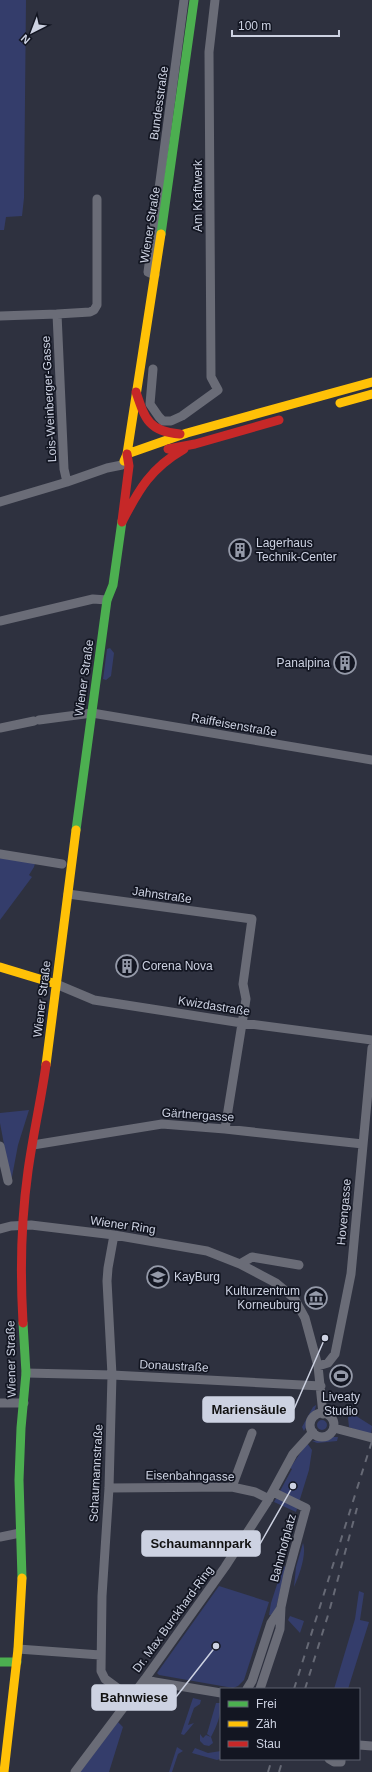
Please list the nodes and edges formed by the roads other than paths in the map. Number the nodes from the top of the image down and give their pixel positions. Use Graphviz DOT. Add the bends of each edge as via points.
graph roads {
  1 [pos="184,0"];
  2 [pos="194,0"];
  3 [pos="215,0"];
  4 [pos="97,200"];
  5 [pos="161,209"];
  6 [pos="57,314"];
  7 [pos="0,316"];
  8 [pos="153,369"];
  9 [pos="372,382"];
  10 [pos="136,392"];
  11 [pos="372,394"];
  12 [pos="328,407"];
  13 [pos="285,419"];
  14 [pos="184,434"];
  15 [pos="195,444"];
  16 [pos="127,454"];
  17 [pos="118,466"];
  18 [pos="67,482"];
  19 [pos="0,502"];
  20 [pos="122,522"];
  21 [pos="107,600"];
  22 [pos="0,622"];
  23 [pos="92,713"];
  24 [pos="0,728"];
  25 [pos="372,760"];
  26 [pos="0,854"];
  27 [pos="62,864"];
  28 [pos="68,894"];
  29 [pos="0,967"];
  30 [pos="56,984"];
  31 [pos="242,1023"];
  32 [pos="372,1040"];
  33 [pos="372,1048"];
  34 [pos="225,1129"];
  35 [pos="363,1144"];
  36 [pos="33,1145"];
  37 [pos="1,1151"];
  38 [pos="8,1181"];
  39 [pos="22,1224"];
  40 [pos="0,1229"];
  41 [pos="114,1235"];
  42 [pos="240,1264"];
  43 [pos="299,1265"];
  44 [pos="318,1366"];
  45 [pos="26,1373"];
  46 [pos="112,1375"];
  47 [pos="316,1386"];
  48 [pos="0,1402"];
  49 [pos="24,1403"];
  50 [pos="323,1414"];
  51 [pos="334,1428"];
  52 [pos="313,1432"];
  53 [pos="252,1433"];
  54 [pos="372,1438"];
  55 [pos="108,1488"];
  56 [pos="232,1488"];
  57 [pos="271,1495"];
  58 [pos="20,1533"];
  59 [pos="0,1537"];
  60 [pos="281,1607"];
  61 [pos="18,1649"];
  62 [pos="100,1655"];
  63 [pos="0,1662"];
  64 [pos="17,1662"];
  65 [pos="145,1679"];
  66 [pos="248,1688"];
  67 [pos="260,1688"];
  68 [pos="220,1694"];
  69 [pos="131,1698"];
  70 [pos="360,1745"];
  71 [pos="372,1746"];
  72 [pos="331,1760"];
  73 [pos="341,1760"];
  74 [pos="4,1772"];
  75 [pos="74,1772"];
  1 -- 5 [label="street, Bundesstraße"];
  2 -- 5 [label="main road, Wiener Straße"];
  3 -- 8 [label="street, Am Kraftwerk" via="209,52 211,377 218,390 182,416 171,421 163,420 150,404"];
  4 -- 6 [label="street" via="96,305 90,312"];
  5 -- 10 [label="main road, Wiener Straße" via="155,274"];
  6 -- 7 [label="street"];
  6 -- 18 [label="street, Lois-Weinberger-Gasse" via="64,469"];
  9 -- 14 [label="main road"];
  10 -- 14 [label="main road" via="151,426 161,432"];
  10 -- 16 [label="main road, Wiener Straße"];
  11 -- 12 [label="main road"];
  13 -- 15 [label="main road"];
  14 -- 16 [label="main road"];
  15 -- 16 [label="main road" via="141,455"];
  15 -- 20 [label="main road" via="174,454 155,468 140,488"];
  16 -- 17 [label="main road, Wiener Straße"];
  16 -- 20 [label="main road, Wiener Straße" via="129,466"];
  17 -- 18 [label="street"];
  17 -- 21 [label="main road, Wiener Straße" via="106,583"];
  18 -- 19 [label="street"];
  20 -- 21 [label="main road, Wiener Straße" via="113,585"];
  21 -- 22 [label="street" via="92,599"];
  21 -- 23 [label="main road, Wiener Straße"];
  23 -- 24 [label="street, Raiffeisenstraße"];
  23 -- 25 [label="street, Raiffeisenstraße"];
  23 -- 28 [label="main road, Wiener Straße"];
  26 -- 27 [label="street"];
  28 -- 30 [label="main road, Wiener Straße"];
  28 -- 31 [label="street, Jahnstraße" via="252,920 243,984 246,999"];
  29 -- 30 [label="main road"];
  30 -- 31 [label="street, Kwizdastraße" via="94,1000"];
  30 -- 36 [label="main road, Wiener Straße"];
  31 -- 32 [label="street, Kwizdastraße"];
  31 -- 34 [label="street"];
  33 -- 35 [label="street, Hovengasse"];
  34 -- 35 [label="street, Gärtnergasse"];
  34 -- 36 [label="street, Gärtnergasse" via="162,1124"];
  35 -- 44 [label="street, Hovengasse" via="349,1288 335,1354 328,1363"];
  36 -- 39 [label="main road, Wiener Straße"];
  37 -- 38 [label="street"];
  39 -- 40 [label="street, Wiener Ring"];
  39 -- 41 [label="street, Wiener Ring"];
  39 -- 45 [label="main road, Wiener Straße" via="21,1279"];
  41 -- 42 [label="street, Wiener Ring" via="207,1251"];
  41 -- 46 [label="street, Schaumannstraße" via="107,1280"];
  42 -- 43 [label="street" via="252,1257"];
  42 -- 44 [label="street" via="276,1283 294,1298 305,1318"];
  44 -- 47 [label="street"];
  45 -- 46 [label="street, Donaustraße"];
  45 -- 49 [label="main road, Wiener Straße"];
  46 -- 47 [label="street, Donaustraße"];
  46 -- 55 [label="street, Schaumannstraße"];
  47 -- 50 [label="street"];
  48 -- 49 [label="street"];
  49 -- 58 [label="main road, Wiener Straße" via="20,1428"];
  50 -- 51 [label="street" via="331,1418"];
  50 -- 52 [label="street, Dr. Max Burckhard-Ring" via="316,1415 312,1420"];
  51 -- 52 [label="street" via="326,1436 318,1436"];
  51 -- 54 [label="street"];
  52 -- 57 [label="street, Dr. Max Burckhard-Ring" via="293,1454"];
  53 -- 56 [label="street"];
  55 -- 56 [label="street, Eisenbahngasse"];
  55 -- 62 [label="street, Schaumannstraße"];
  56 -- 57 [label="street, Eisenbahngasse"];
  57 -- 60 [label="street, Bahnhofplatz" via="306,1508"];
  57 -- 65 [label="street, Dr. Max Burckhard-Ring" via="225,1567"];
  58 -- 59 [label="street"];
  58 -- 61 [label="main road, Wiener Straße" via="22,1578"];
  60 -- 66 [label="street, Bahnhofplatz" via="270,1623"];
  60 -- 67 [label="street, Bahnhofplatz" via="280,1629"];
  61 -- 62 [label="street"];
  61 -- 64 [label="main road, Wiener Straße"];
  62 -- 69 [label="street, Schaumannstraße" via="101,1671 105,1679"];
  63 -- 64 [label="main road"];
  64 -- 74 [label="main road, Wiener Straße"];
  65 -- 68 [label="street"];
  65 -- 69 [label="street, Dr. Max Burckhard-Ring"];
  69 -- 75 [label="street, Dr. Max Burckhard-Ring"];
  70 -- 71 [label="street"];
  72 -- 73 [label="street"];
}
